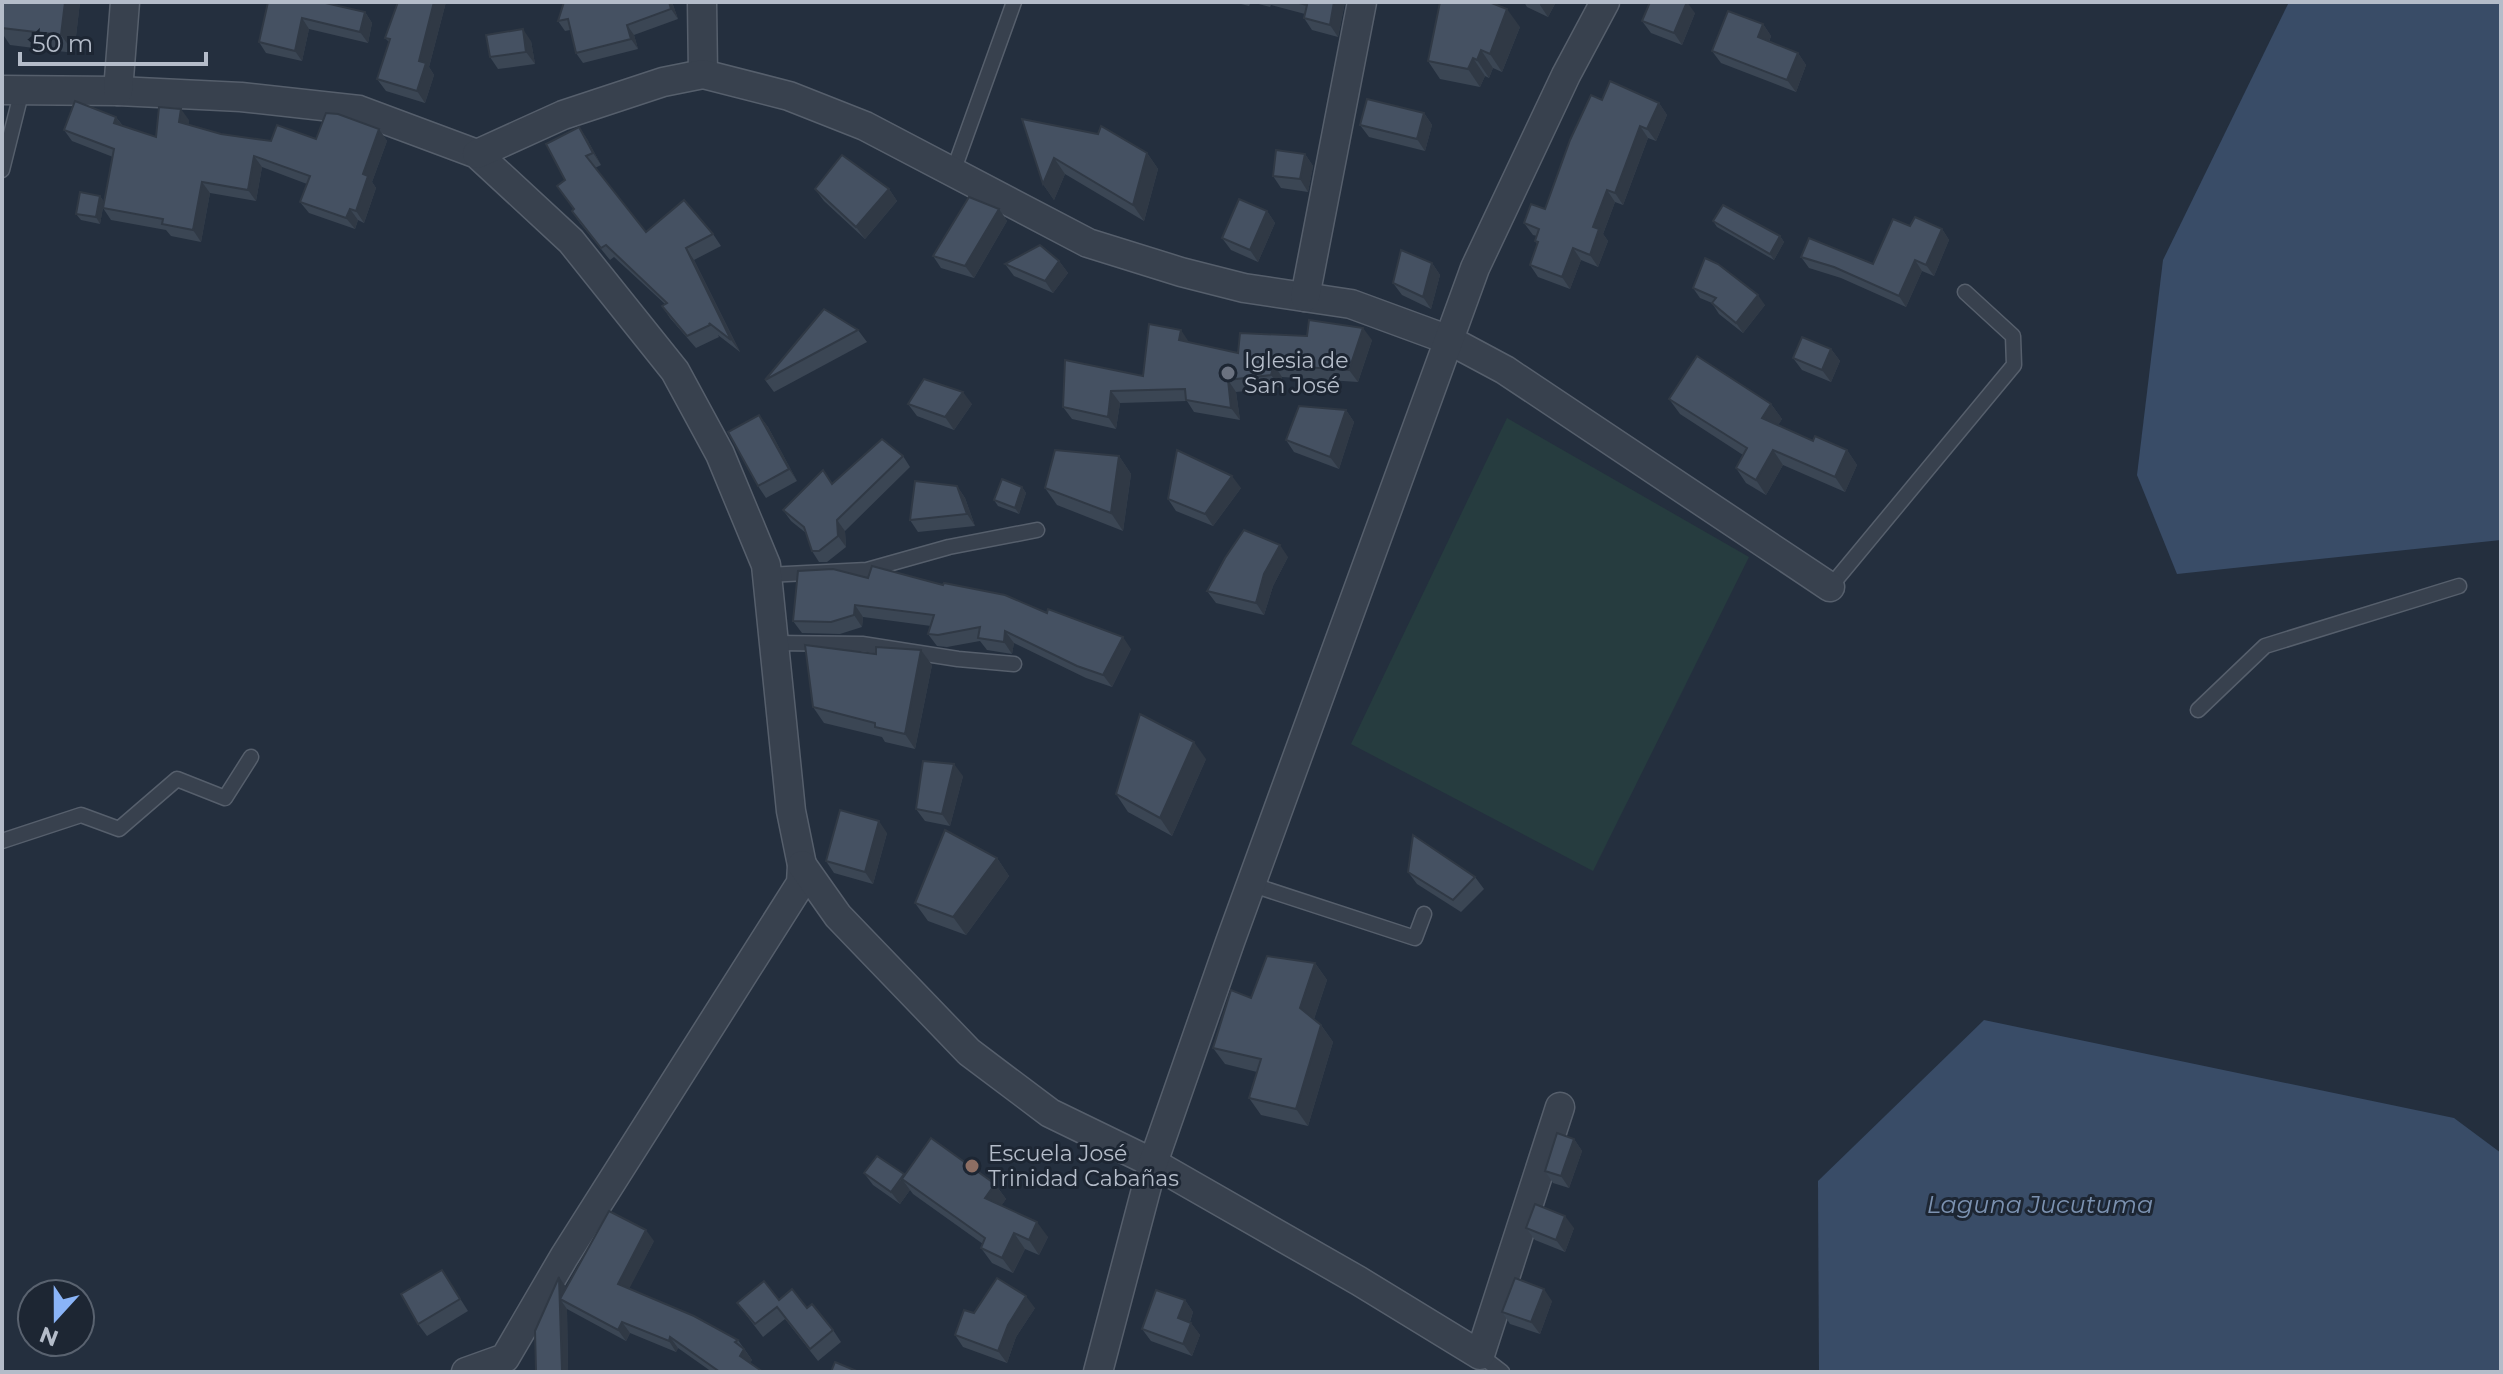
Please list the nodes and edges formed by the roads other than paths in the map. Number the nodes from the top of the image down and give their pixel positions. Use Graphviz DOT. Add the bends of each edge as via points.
graph roads {
  1 [pos="125,2"];
  2 [pos="702,2"];
  3 [pos="1014,2"];
  4 [pos="1362,2"];
  5 [pos="1605,2"];
  6 [pos="703,74"];
  7 [pos="12,90"];
  8 [pos="118,91"];
  9 [pos="477,154"];
  10 [pos="2,170"];
  11 [pos="953,172"];
  12 [pos="1965,292"];
  13 [pos="1305,297"];
  14 [pos="1449,340"];
  15 [pos="1037,530"];
  16 [pos="767,575"];
  17 [pos="2459,586"];
  18 [pos="1830,587"];
  19 [pos="774,643"];
  20 [pos="1014,664"];
  21 [pos="2198,710"];
  22 [pos="251,757"];
  23 [pos="2,841"];
  24 [pos="802,865"];
  25 [pos="1253,885"];
  26 [pos="1424,914"];
  27 [pos="1560,1107"];
  28 [pos="1153,1163"];
  29 [pos="1491,1364"];
  30 [pos="508,1365"];
  31 [pos="466,1372"];
  32 [pos="1098,1372"];
  1 -- 8 [label="street"];
  2 -- 6 [label="street"];
  3 -- 11 [label="lane"];
  4 -- 13 [label="street"];
  5 -- 14 [label="street" via="1475,268"];
  6 -- 9 [label="street" via="563,115"];
  6 -- 11 [label="street" via="789,96 865,126"];
  7 -- 8 [label="street"];
  7 -- 10 [label="lane"];
  8 -- 9 [label="street" via="359,110"];
  9 -- 16 [label="street" via="571,241 675,371 720,454"];
  11 -- 13 [label="street" via="1088,243 1244,288"];
  12 -- 18 [label="lane" via="2013,336 2014,365"];
  13 -- 14 [label="street" via="1351,304"];
  14 -- 18 [label="street" via="1505,370"];
  14 -- 25 [label="street"];
  15 -- 16 [label="lane" via="867,570"];
  16 -- 19 [label="street"];
  17 -- 21 [label="lane" via="2265,646"];
  19 -- 20 [label="lane" via="862,644"];
  19 -- 24 [label="street" via="791,811"];
  22 -- 23 [label="lane" via="225,798 177,779 119,829 81,815"];
  24 -- 28 [label="street" via="838,916 969,1052 1050,1113"];
  24 -- 30 [label="street" via="801,883 564,1257"];
  25 -- 26 [label="lane" via="1415,938"];
  25 -- 28 [label="street"];
  27 -- 29 [label="street"];
  28 -- 29 [label="street"];
  28 -- 32 [label="street"];
  30 -- 31 [label="street"];
}
